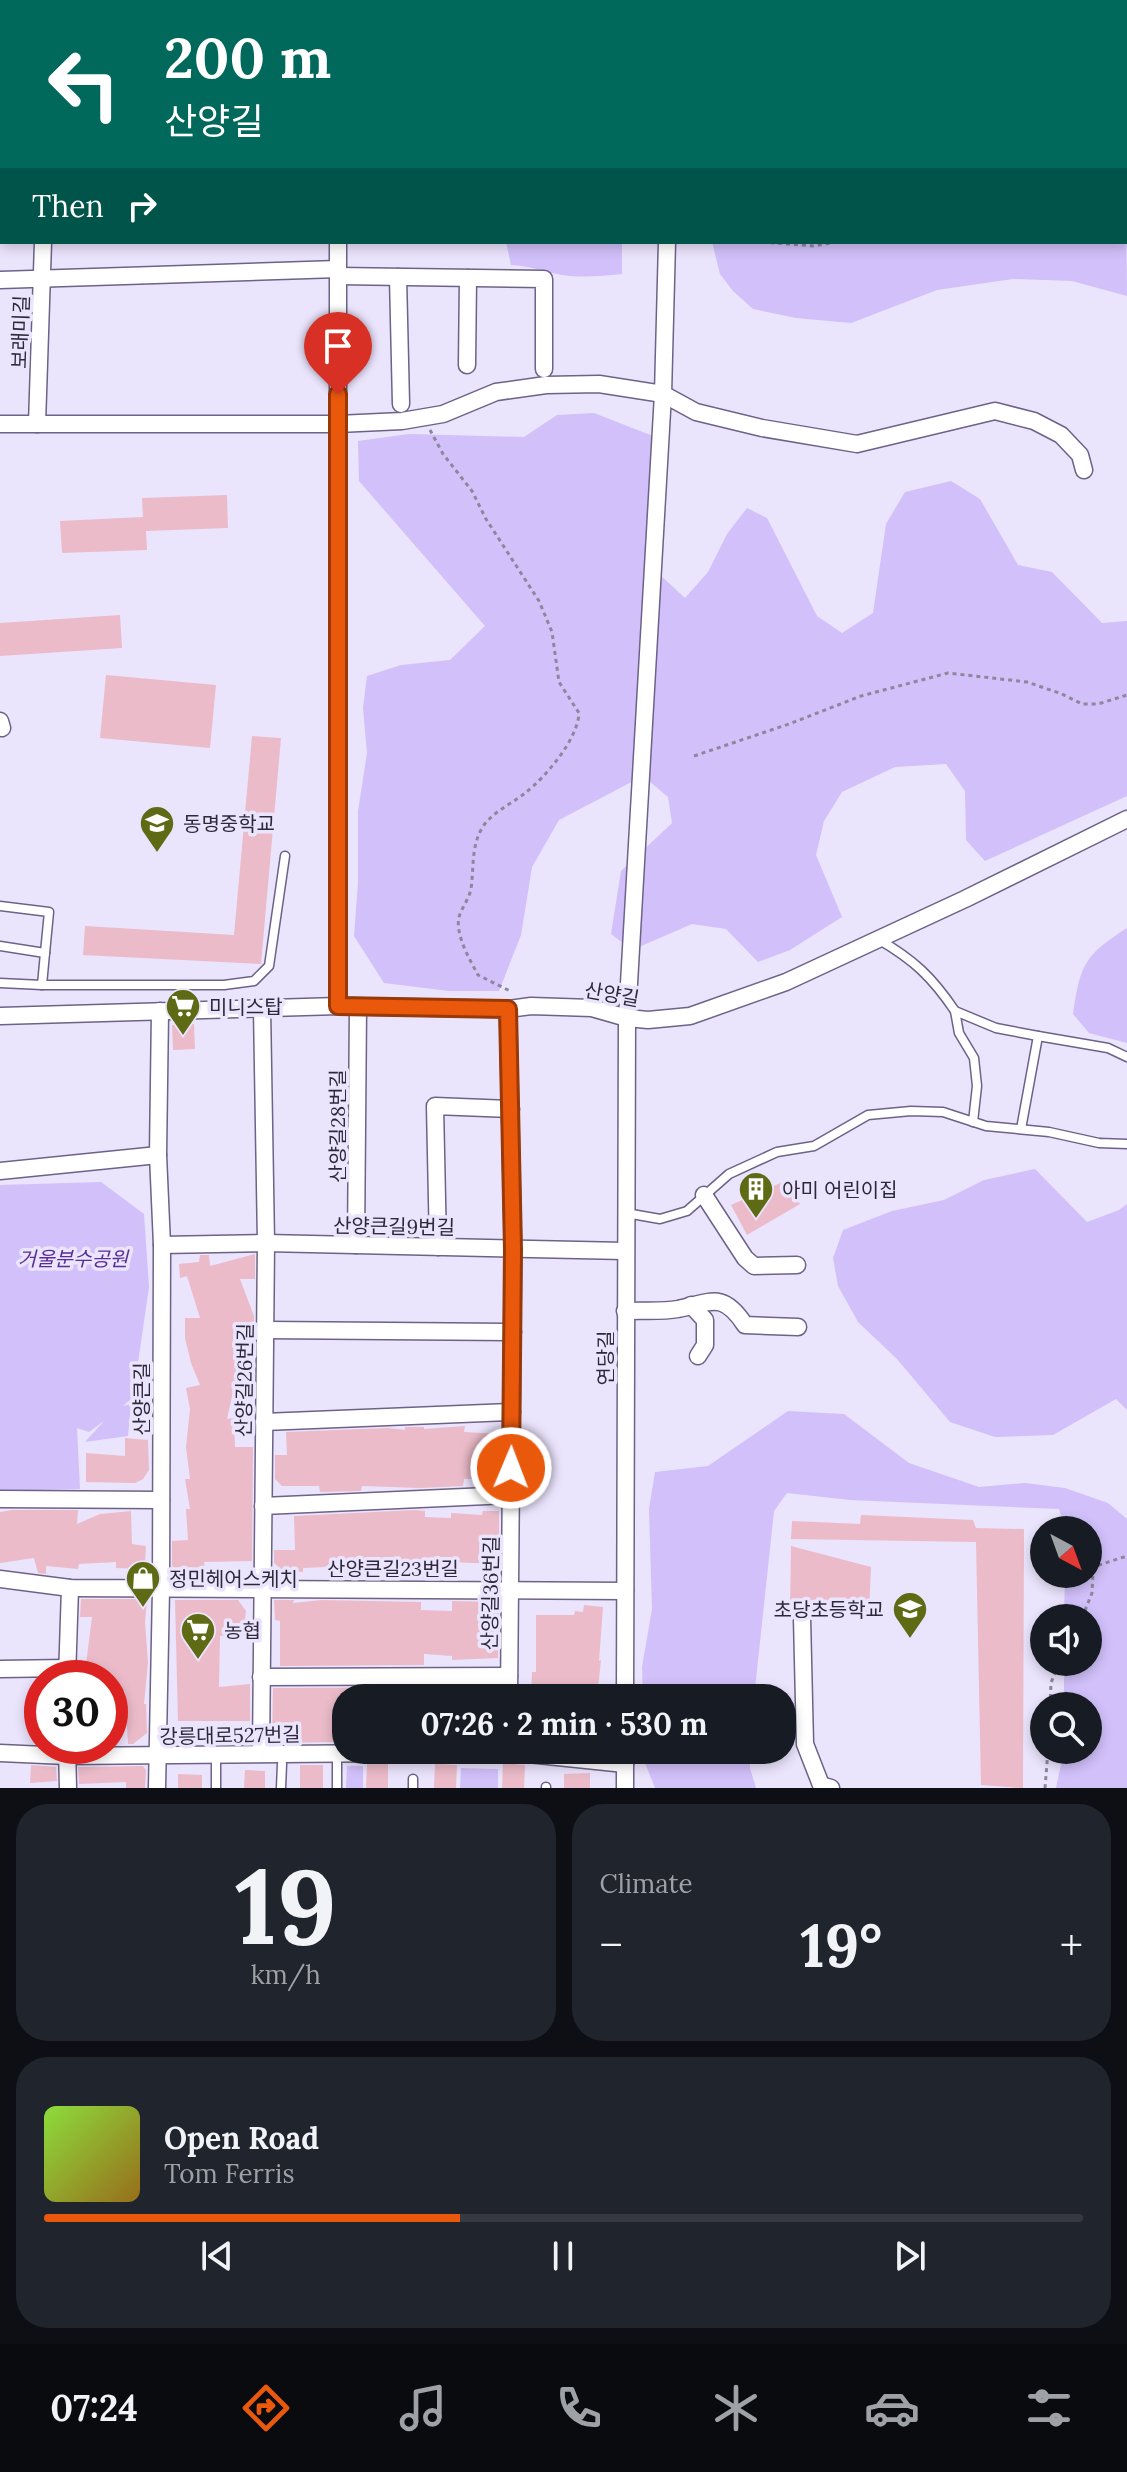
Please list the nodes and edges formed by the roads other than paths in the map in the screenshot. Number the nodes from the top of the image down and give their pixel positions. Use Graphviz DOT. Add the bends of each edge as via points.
graph roads {
  1 [pos="43,244"];
  2 [pos="338,244"];
  3 [pos="667,244"];
  4 [pos="338,273"];
  5 [pos="398,277"];
  6 [pos="42,278"];
  7 [pos="468,278"];
  8 [pos="0,280"];
  9 [pos="467,365"];
  10 [pos="544,369"];
  11 [pos="663,394"];
  12 [pos="401,404"];
  13 [pos="0,424"];
  14 [pos="37,424"];
  15 [pos="338,424"];
  16 [pos="1084,470"];
  17 [pos="1127,819"];
  18 [pos="285,856"];
  19 [pos="0,906"];
  20 [pos="878,939"];
  21 [pos="0,946"];
  22 [pos="45,953"];
  23 [pos="0,983"];
  24 [pos="42,985"];
  25 [pos="338,1006"];
  26 [pos="358,1007"];
  27 [pos="262,1008"];
  28 [pos="508,1009"];
  29 [pos="160,1011"];
  30 [pos="955,1011"];
  31 [pos="0,1016"];
  32 [pos="627,1018"];
  33 [pos="1038,1036"];
  34 [pos="1127,1057"];
  35 [pos="511,1109"];
  36 [pos="973,1122"];
  37 [pos="1021,1129"];
  38 [pos="1127,1144"];
  39 [pos="158,1155"];
  40 [pos="0,1171"];
  41 [pos="704,1195"];
  42 [pos="625,1213"];
  43 [pos="266,1243"];
  44 [pos="162,1245"];
  45 [pos="356,1245"];
  46 [pos="438,1247"];
  47 [pos="513,1249"];
  48 [pos="625,1251"];
  49 [pos="797,1265"];
  50 [pos="691,1305"];
  51 [pos="625,1311"];
  52 [pos="798,1327"];
  53 [pos="265,1330"];
  54 [pos="513,1332"];
  55 [pos="698,1356"];
  56 [pos="512,1412"];
  57 [pos="264,1422"];
  58 [pos="511,1495"];
  59 [pos="0,1499"];
  60 [pos="161,1500"];
  61 [pos="263,1506"];
  62 [pos="0,1579"];
  63 [pos="262,1587"];
  64 [pos="70,1588"];
  65 [pos="161,1589"];
  66 [pos="510,1589"];
  67 [pos="625,1591"];
  68 [pos="802,1618"];
  69 [pos="67,1660"];
  70 [pos="0,1669"];
  71 [pos="24,1670"];
  72 [pos="509,1676"];
  73 [pos="261,1677"];
  74 [pos="509,1684"];
  75 [pos="625,1684"];
  76 [pos="24,1752"];
  77 [pos="0,1753"];
  78 [pos="261,1753"];
  79 [pos="128,1754"];
  80 [pos="332,1754"];
  81 [pos="156,1755"];
  82 [pos="216,1763"];
  83 [pos="67,1764"];
  84 [pos="282,1764"];
  85 [pos="337,1764"];
  86 [pos="625,1764"];
  87 [pos="68,1788"];
  88 [pos="157,1788"];
  89 [pos="216,1788"];
  90 [pos="281,1788"];
  91 [pos="337,1788"];
  92 [pos="625,1788"];
  93 [pos="831,1788"];
  1 -- 6 [label="street, 보래미길"];
  2 -- 4 [label="street"];
  3 -- 11 [label="street, 연당길"];
  4 -- 5 [label="street"];
  4 -- 6 [label="street"];
  4 -- 15 [label="street"];
  5 -- 7 [label="street"];
  5 -- 12 [label="street"];
  6 -- 8 [label="street"];
  6 -- 14 [label="street, 보래미길"];
  7 -- 9 [label="street"];
  7 -- 10 [label="street" via="544,279"];
  11 -- 15 [label="street" via="599,384 546,385 496,392 443,414"];
  11 -- 16 [label="street" via="696,412 857,444 995,411 1061,435 1080,455"];
  11 -- 32 [label="street, 연당길"];
  13 -- 14 [label="street"];
  14 -- 15 [label="street"];
  15 -- 25 [label="street"];
  17 -- 20 [label="street, 산양길"];
  18 -- 24 [label="lane" via="269,966 254,981"];
  19 -- 22 [label="lane" via="49,912"];
  20 -- 30 [label="lane" via="936,982"];
  20 -- 32 [label="street, 산양길" via="786,982 690,1016"];
  21 -- 22 [label="lane"];
  22 -- 24 [label="lane"];
  23 -- 24 [label="lane"];
  25 -- 26 [label="street, 산양길"];
  25 -- 27 [label="street, 산양길"];
  26 -- 28 [label="street, 산양길"];
  26 -- 45 [label="street, 산양길28번길"];
  27 -- 29 [label="street, 산양길"];
  27 -- 43 [label="street, 산양길26번길"];
  28 -- 32 [label="street, 산양길" via="592,1008"];
  28 -- 35 [label="street, 산양길36번길"];
  29 -- 31 [label="street, 산양길"];
  29 -- 39 [label="street, 산양큰길"];
  30 -- 33 [label="lane" via="996,1028"];
  30 -- 36 [label="lane" via="959,1033 974,1058"];
  32 -- 42 [label="street, 연당길"];
  33 -- 34 [label="lane" via="1108,1048"];
  33 -- 37 [label="lane"];
  35 -- 46 [label="street" via="435,1106"];
  35 -- 47 [label="street, 산양길36번길"];
  36 -- 37 [label="lane"];
  36 -- 41 [label="lane" via="943,1112 868,1115 814,1146 777,1152 729,1174"];
  37 -- 38 [label="lane"];
  39 -- 40 [label="street"];
  39 -- 44 [label="street, 산양큰길"];
  41 -- 42 [label="lane" via="687,1211 660,1219"];
  41 -- 49 [label="street" via="754,1266"];
  42 -- 48 [label="street, 연당길"];
  43 -- 44 [label="street, 산양큰길9번길"];
  43 -- 45 [label="street, 산양큰길9번길"];
  43 -- 53 [label="street, 산양길26번길"];
  44 -- 60 [label="street, 산양큰길"];
  45 -- 46 [label="street, 산양큰길9번길"];
  46 -- 47 [label="street, 산양큰길9번길"];
  47 -- 48 [label="street, 산양큰길9번길"];
  47 -- 54 [label="street, 산양길36번길"];
  48 -- 51 [label="street, 연당길"];
  50 -- 51 [label="street"];
  50 -- 52 [label="street" via="711,1300 734,1308 745,1325"];
  50 -- 55 [label="street" via="705,1320 705,1345"];
  51 -- 67 [label="street, 연당길"];
  53 -- 54 [label="street"];
  53 -- 57 [label="street, 산양길26번길"];
  54 -- 56 [label="street, 산양길36번길"];
  56 -- 57 [label="street"];
  56 -- 58 [label="street, 산양길36번길"];
  57 -- 61 [label="street, 산양길26번길"];
  58 -- 61 [label="street"];
  58 -- 66 [label="street, 산양길36번길"];
  59 -- 60 [label="street"];
  60 -- 65 [label="street, 산양큰길"];
  61 -- 63 [label="street, 산양길26번길"];
  62 -- 64 [label="street, 산양큰길23번길"];
  63 -- 65 [label="street, 산양큰길23번길"];
  63 -- 66 [label="street, 산양큰길23번길"];
  63 -- 73 [label="street, 산양길26번길"];
  64 -- 65 [label="street, 산양큰길23번길"];
  64 -- 69 [label="street"];
  65 -- 81 [label="street, 산양큰길"];
  66 -- 67 [label="street, 산양큰길23번길"];
  66 -- 72 [label="street, 산양길36번길"];
  67 -- 75 [label="street, 연당길"];
  68 -- 93 [label="street" via="805,1744 821,1785"];
  70 -- 71 [label="street"];
  72 -- 73 [label="street"];
  72 -- 74 [label="street, 산양길36번길"];
  73 -- 78 [label="street, 산양길26번길"];
  76 -- 77 [label="street, 강릉대로527번길"];
  78 -- 80 [label="street, 강릉대로527번길"];
  78 -- 81 [label="street, 강릉대로527번길"];
  79 -- 81 [label="street, 강릉대로527번길"];
  81 -- 88 [label="street, 산양큰길"];
  82 -- 89 [label="lane"];
  83 -- 87 [label="street"];
  84 -- 90 [label="lane"];
  85 -- 91 [label="lane"];
  86 -- 92 [label="street"];
}
